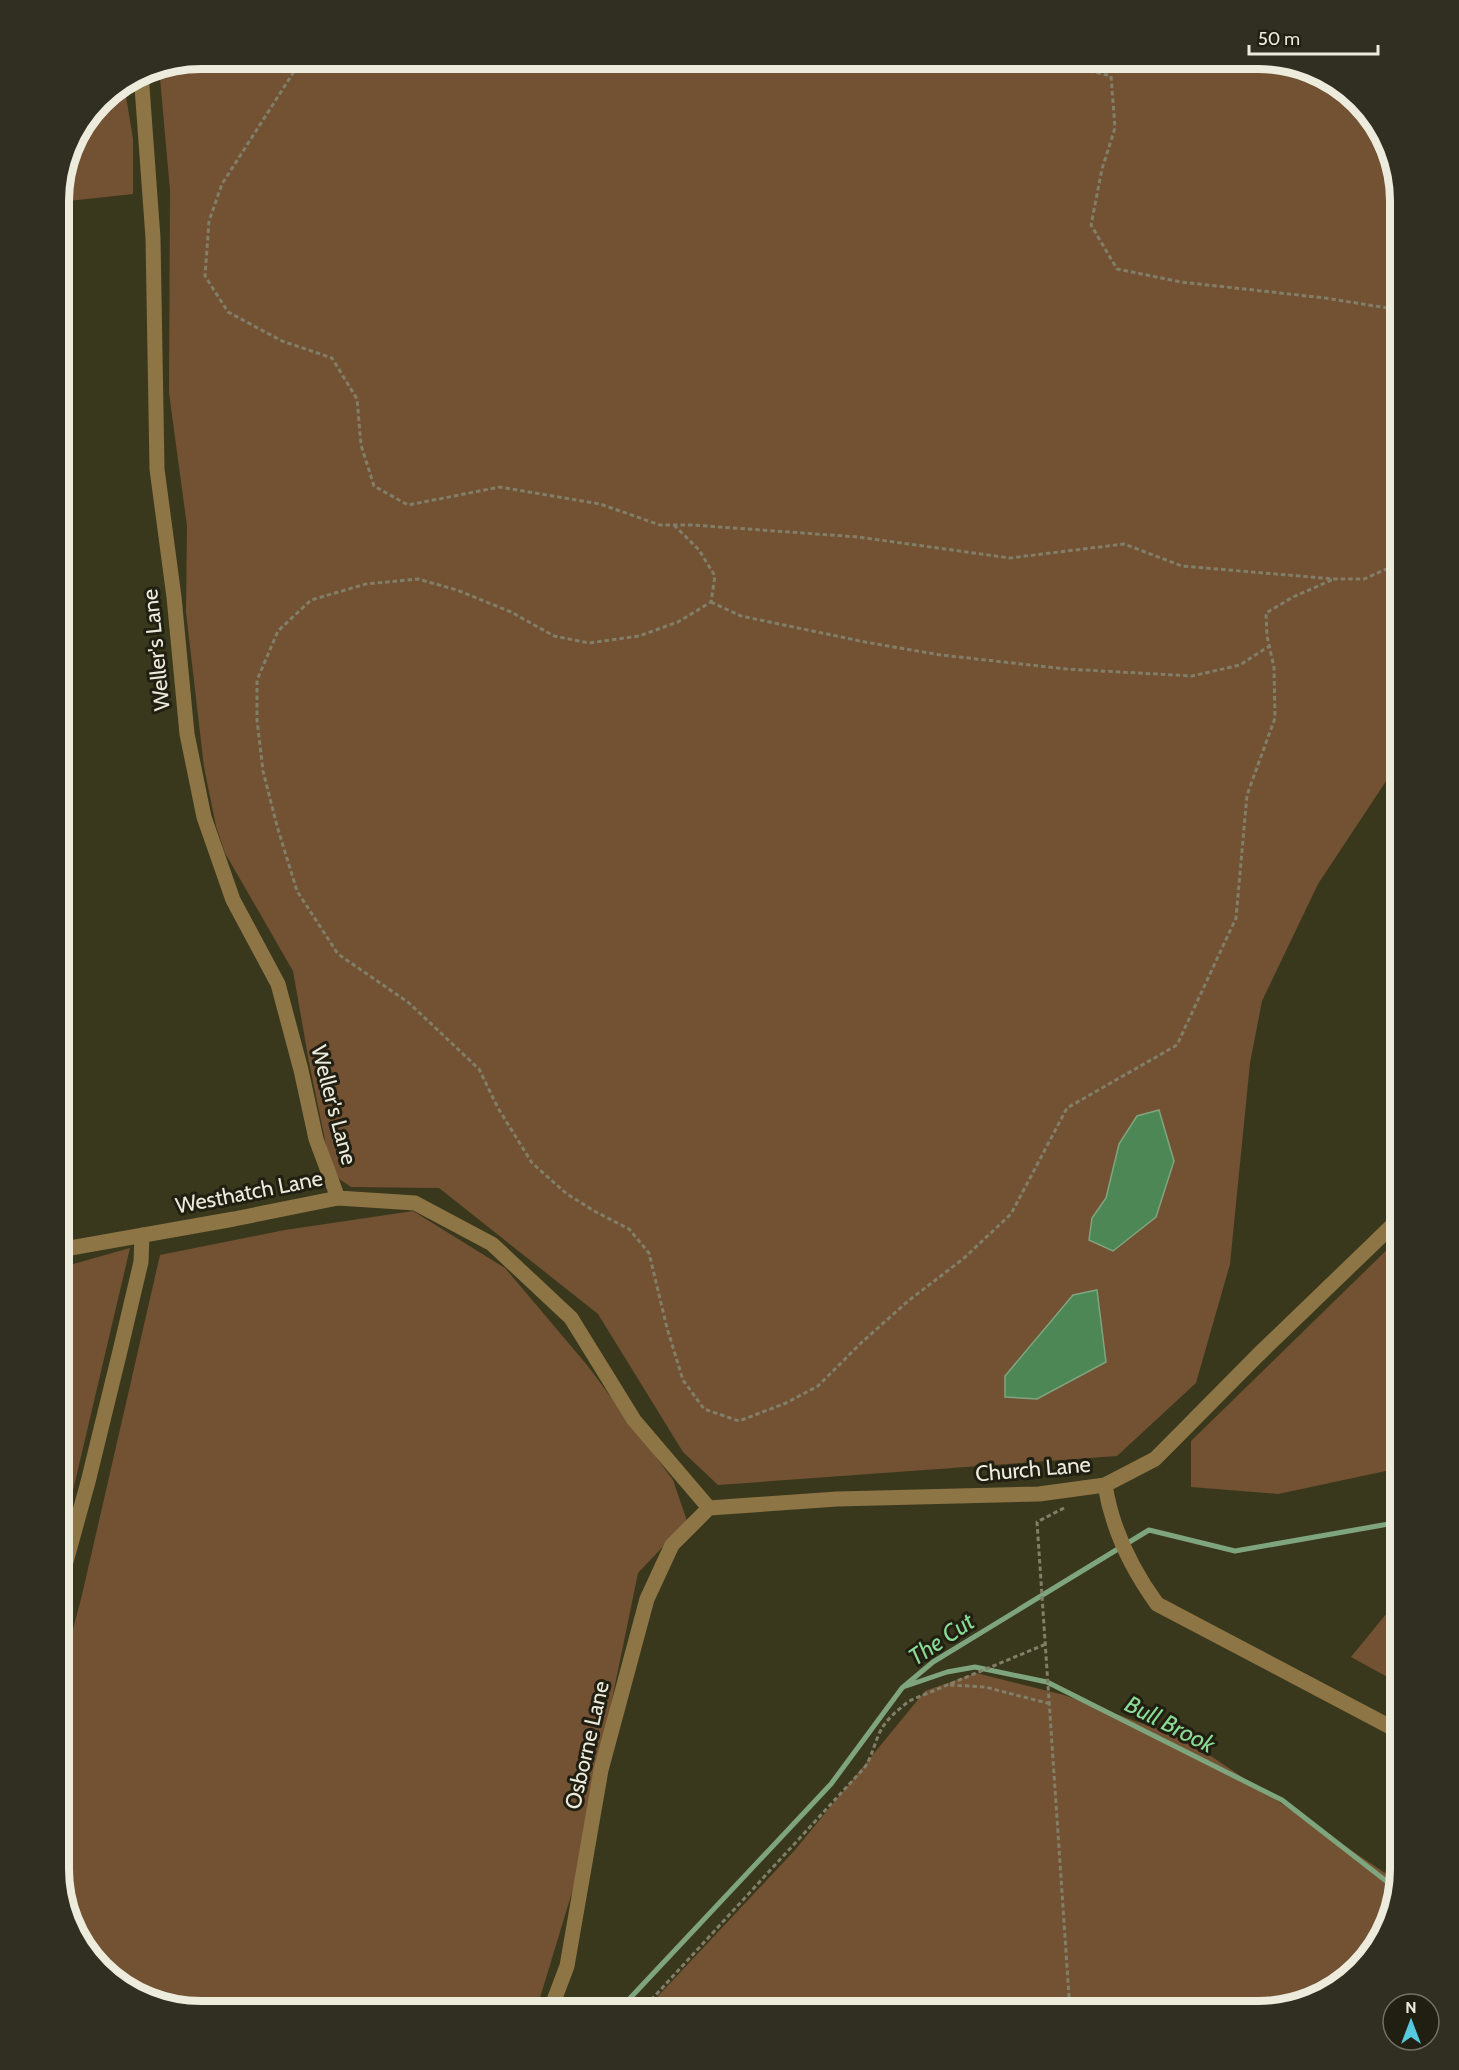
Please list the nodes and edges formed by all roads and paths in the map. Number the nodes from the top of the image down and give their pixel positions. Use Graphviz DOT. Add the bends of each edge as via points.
graph roads {
  1 [pos="297,69"];
  2 [pos="1081,69"];
  3 [pos="142,84"];
  4 [pos="1390,308"];
  5 [pos="674,525"];
  6 [pos="1390,568"];
  7 [pos="1334,579"];
  8 [pos="711,602"];
  9 [pos="1269,646"];
  10 [pos="338,1198"];
  11 [pos="1390,1229"];
  12 [pos="142,1235"];
  13 [pos="69,1248"];
  14 [pos="1105,1485"];
  15 [pos="1078,1490"];
  16 [pos="709,1508"];
  17 [pos="69,1548"];
  18 [pos="1046,1644"];
  19 [pos="948,1685"];
  20 [pos="1051,1704"];
  21 [pos="1390,1726"];
  22 [pos="554,2001"];
  23 [pos="650,2001"];
  24 [pos="1069,2001"];
  1 -- 5 [label="path" via="222,184 209,221 205,276 228,312 282,341 332,358 357,399 361,445 374,486 408,505 500,487 600,504 660,525"];
  2 -- 4 [label="path" via="1111,76 1116,128 1090,225 1117,269 1181,282"];
  3 -- 10 [label="street, Weller's Lane" via="153,238 157,469 187,734 204,817 233,900 278,984 316,1140"];
  5 -- 7 [label="path" via="858,537 1010,558 1124,544 1182,566"];
  5 -- 8 [label="path" via="699,550 715,576"];
  6 -- 7 [label="path" via="1364,579"];
  7 -- 9 [label="path" via="1266,613"];
  8 -- 9 [label="path" via="741,616 865,642 1066,669 1192,676 1240,665"];
  8 -- 9 [label="path" via="678,622 639,636 589,643 554,636 511,612 418,579 366,584 311,600 278,631 257,680 257,720 263,771 297,891 338,954 409,1003 479,1069 532,1163 567,1194 629,1229 649,1253 683,1380 704,1409 739,1421 818,1386 900,1308 963,1259 1011,1214 1067,1108 1178,1045 1236,918 1247,795 1275,718 1274,667"];
  10 -- 12 [label="street, Westhatch Lane"];
  10 -- 16 [label="street, Westhatch Lane" via="415,1203 492,1244 571,1318 634,1419"];
  11 -- 14 [label="street, Church Lane" via="1155,1460"];
  12 -- 13 [label="street, Westhatch Lane"];
  12 -- 17 [label="street" via="141,1262"];
  14 -- 15 [label="street, Church Lane"];
  14 -- 21 [label="street" via="1113,1522 1138,1577 1157,1604"];
  15 -- 16 [label="street, Church Lane"];
  15 -- 18 [label="path" via="1079,1499 1037,1522"];
  16 -- 22 [label="street, Osborne Lane" via="672,1545 647,1599 602,1770 567,1966"];
  18 -- 19 [label="path"];
  18 -- 20 [label="path"];
  19 -- 20 [label="path" via="985,1687"];
  19 -- 23 [label="path" via="909,1701 891,1716 865,1767"];
  20 -- 24 [label="path"];
}
